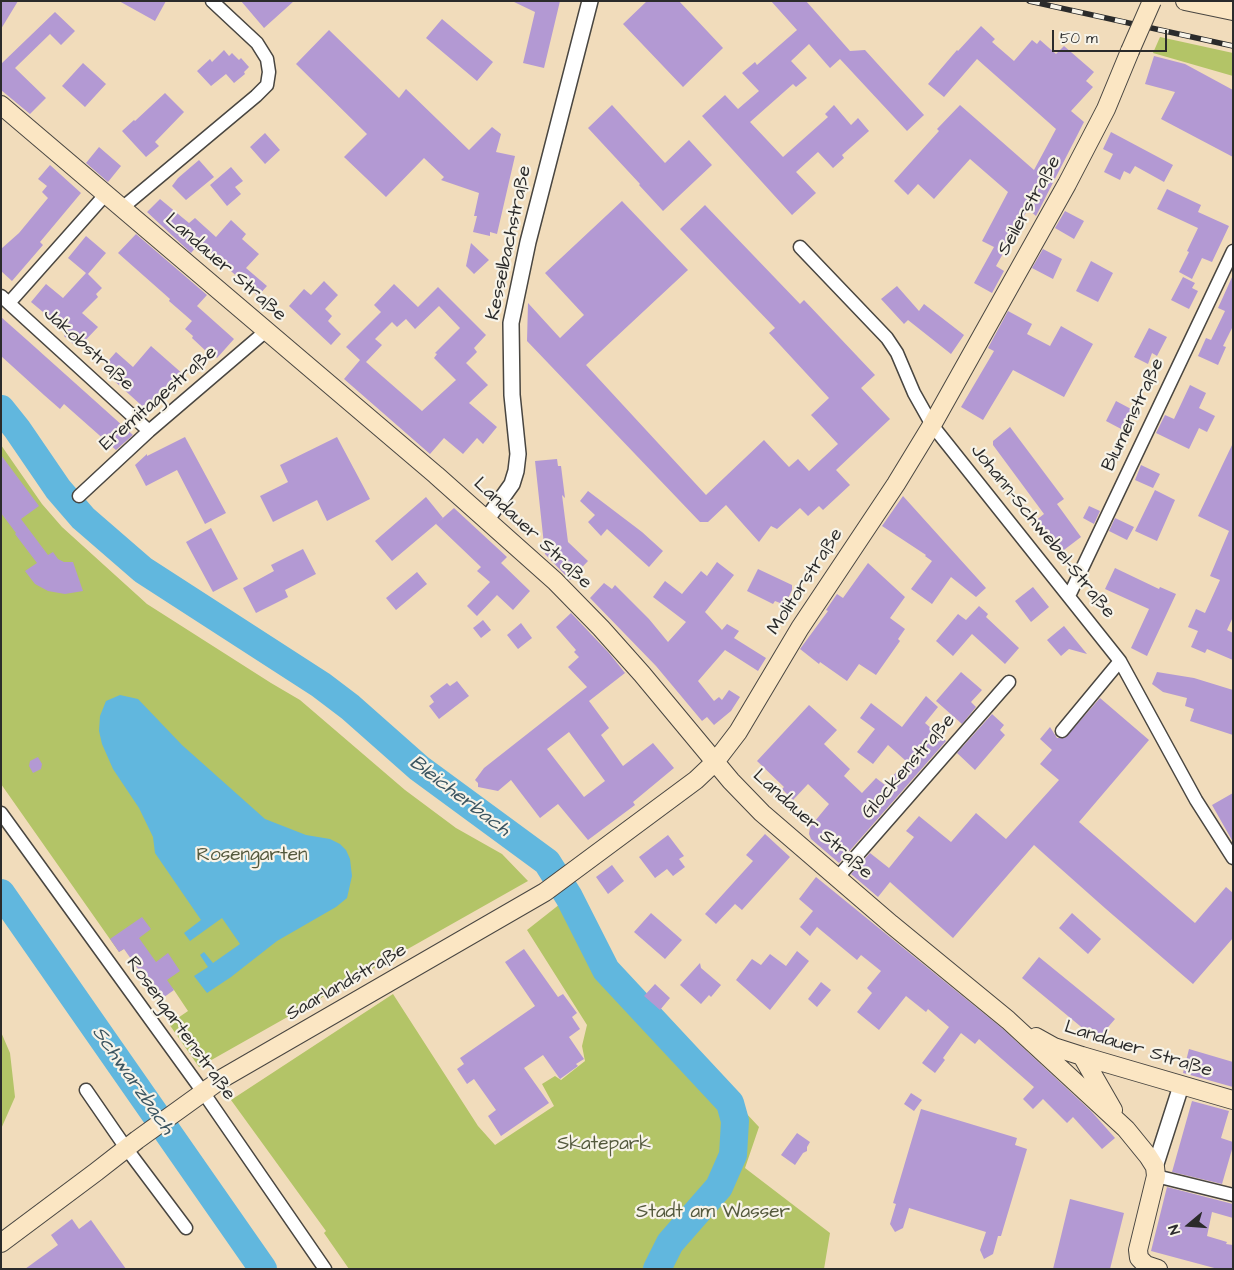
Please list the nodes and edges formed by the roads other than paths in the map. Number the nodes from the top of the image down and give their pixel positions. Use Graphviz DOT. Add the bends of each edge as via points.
graph roads {
  1 [pos="212,1"];
  2 [pos="590,1"];
  3 [pos="1152,1"];
  4 [pos="1185,1"];
  5 [pos="1233,11"];
  6 [pos="1,105"];
  7 [pos="105,194"];
  8 [pos="122,208"];
  9 [pos="800,247"];
  10 [pos="1233,251"];
  11 [pos="5,300"];
  12 [pos="266,332"];
  13 [pos="932,425"];
  14 [pos="149,431"];
  15 [pos="79,496"];
  16 [pos="487,519"];
  17 [pos="1069,596"];
  18 [pos="1120,661"];
  19 [pos="1009,682"];
  20 [pos="1062,731"];
  21 [pos="715,762"];
  22 [pos="1,813"];
  23 [pos="1233,858"];
  24 [pos="838,877"];
  25 [pos="1008,1020"];
  26 [pos="1082,1056"];
  27 [pos="1181,1086"];
  28 [pos="86,1090"];
  29 [pos="203,1092"];
  30 [pos="1233,1100"];
  31 [pos="1126,1129"];
  32 [pos="131,1144"];
  33 [pos="1155,1171"];
  34 [pos="1233,1195"];
  35 [pos="186,1228"];
  36 [pos="1,1243"];
  37 [pos="1137,1264"];
  38 [pos="325,1269"];
  39 [pos="1158,1269"];
  1 -- 8 [label="street" via="257,43 267,59 267,85"];
  2 -- 16 [label="street, Kesselbachstraße" via="528,242 511,323 512,395 518,454 516,471 512,484"];
  3 -- 13 [label="main road, Seilerstraße, bridge" via="1106,109"];
  4 -- 5 [label="main road"];
  6 -- 7 [label="main road, Landauer Straße"];
  7 -- 8 [label="main road, Landauer Straße"];
  7 -- 11 [label="street"];
  8 -- 12 [label="main road, Landauer Straße"];
  9 -- 13 [label="street, Johann-Schwebel-Straße" via="887,338"];
  10 -- 17 [label="street, Blumenstraße"];
  11 -- 14 [label="street, Jakobstraße"];
  12 -- 14 [label="street, Eremitagestraße"];
  12 -- 16 [label="main road, Landauer Straße"];
  13 -- 17 [label="street, Johann-Schwebel-Straße"];
  13 -- 21 [label="main road, Molitorstraße" via="800,628 738,732"];
  14 -- 15 [label="street, Eremitagestraße"];
  16 -- 21 [label="main road, Landauer Straße" via="555,580 601,628"];
  17 -- 18 [label="street, Johann-Schwebel-Straße"];
  18 -- 20 [label="street"];
  18 -- 23 [label="street, Johann-Schwebel-Straße" via="1196,800"];
  19 -- 24 [label="street, Glockenstraße"];
  21 -- 24 [label="main road, Landauer Straße" via="762,813"];
  21 -- 29 [label="main road, Saarlandstraße" via="688,786 553,887"];
  22 -- 29 [label="street, Rosengartenstraße"];
  24 -- 25 [label="main road, Landauer Straße"];
  25 -- 26 [label="main road, Landauer Straße" via="1054,1047"];
  25 -- 31 [label="main road, Landauer Straße"];
  26 -- 27 [label="main road, Landauer Straße"];
  26 -- 31 [label="main road"];
  27 -- 30 [label="main road, Landauer Straße"];
  27 -- 33 [label="street"];
  28 -- 32 [label="street"];
  29 -- 32 [label="main road, Saarlandstraße"];
  29 -- 38 [label="street, Rosengartenstraße"];
  31 -- 33 [label="main road, Landauer Straße" via="1148,1156"];
  32 -- 35 [label="street"];
  32 -- 36 [label="main road, Saarlandstraße"];
  33 -- 34 [label="street"];
  33 -- 37 [label="main road"];
  37 -- 39 [label="main road"];
}
